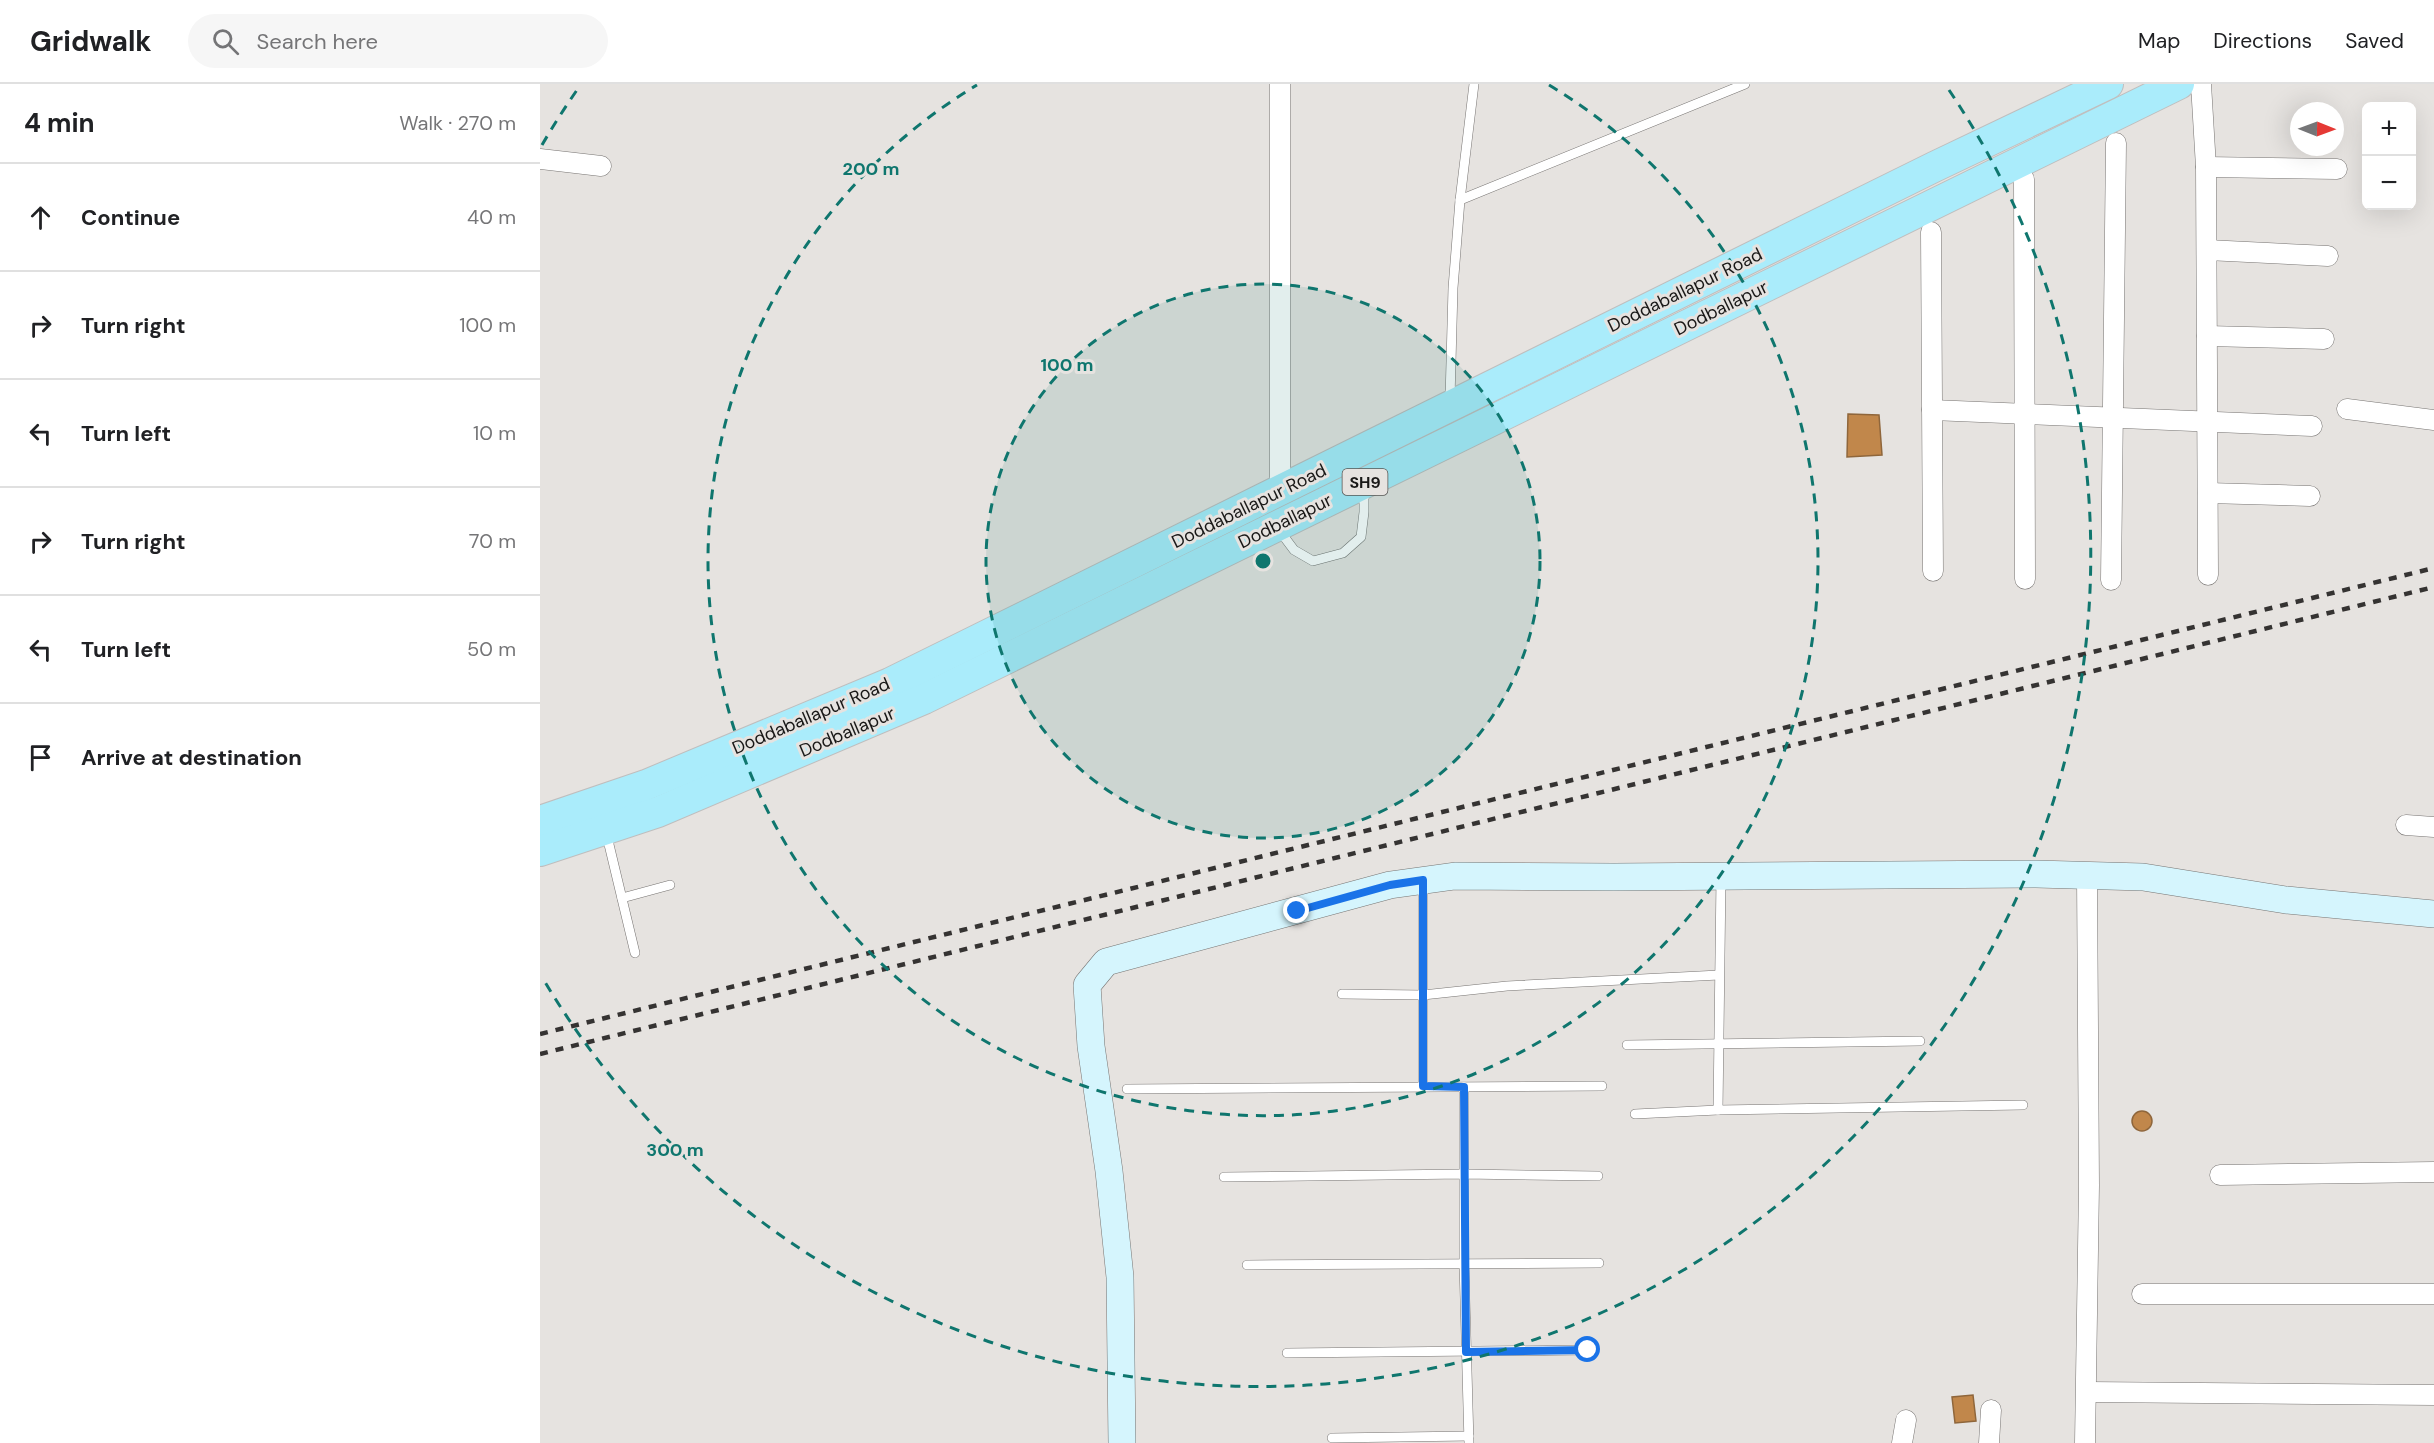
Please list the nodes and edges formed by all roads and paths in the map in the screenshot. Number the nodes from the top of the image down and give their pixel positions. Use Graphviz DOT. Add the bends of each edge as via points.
graph roads {
  1 [pos="1280,84"];
  2 [pos="1474,84"];
  3 [pos="1745,84"];
  4 [pos="2108,84"];
  5 [pos="2179,84"];
  6 [pos="2201,84"];
  7 [pos="2116,143"];
  8 [pos="540,159"];
  9 [pos="601,166"];
  10 [pos="2206,167"];
  11 [pos="2337,168"];
  12 [pos="2024,179"];
  13 [pos="1460,200"];
  14 [pos="1931,232"];
  15 [pos="2207,250"];
  16 [pos="2328,256"];
  17 [pos="2207,336"];
  18 [pos="2324,339"];
  19 [pos="1450,408"];
  20 [pos="2347,409"];
  21 [pos="1932,410"];
  22 [pos="2024,413"];
  23 [pos="2113,417"];
  24 [pos="2434,420"];
  25 [pos="2208,421"];
  26 [pos="2312,426"];
  27 [pos="1364,483"];
  28 [pos="1280,491"];
  29 [pos="2208,493"];
  30 [pos="2310,496"];
  31 [pos="1276,525"];
  32 [pos="1933,571"];
  33 [pos="2208,575"];
  34 [pos="2025,579"];
  35 [pos="2111,580"];
  36 [pos="540,821"];
  37 [pos="2406,825"];
  38 [pos="2434,827"];
  39 [pos="606,830"];
  40 [pos="540,851"];
  41 [pos="2087,875"];
  42 [pos="1721,876"];
  43 [pos="1423,880"];
  44 [pos="670,885"];
  45 [pos="622,898"];
  46 [pos="2434,914"];
  47 [pos="635,952"];
  48 [pos="1719,975"];
  49 [pos="1342,994"];
  50 [pos="1423,995"];
  51 [pos="1920,1041"];
  52 [pos="1627,1045"];
  53 [pos="1718,1046"];
  54 [pos="1423,1086"];
  55 [pos="1602,1086"];
  56 [pos="1464,1087"];
  57 [pos="1127,1089"];
  58 [pos="2022,1105"];
  59 [pos="1718,1110"];
  60 [pos="1635,1114"];
  61 [pos="2434,1172"];
  62 [pos="1464,1174"];
  63 [pos="2220,1175"];
  64 [pos="1598,1176"];
  65 [pos="1224,1177"];
  66 [pos="1464,1263"];
  67 [pos="1599,1263"];
  68 [pos="1247,1265"];
  69 [pos="2142,1294"];
  70 [pos="2434,1294"];
  71 [pos="1588,1350"];
  72 [pos="1466,1352"];
  73 [pos="1287,1353"];
  74 [pos="2088,1392"];
  75 [pos="2434,1395"];
  76 [pos="1991,1410"];
  77 [pos="1906,1420"];
  78 [pos="1332,1438"];
  79 [pos="1469,1440"];
  80 [pos="1122,1443"];
  81 [pos="1902,1443"];
  82 [pos="1989,1443"];
  83 [pos="2085,1443"];
  1 -- 28 [label="street"];
  2 -- 13 [label="lane"];
  3 -- 13 [label="lane"];
  4 -- 19 [label="main road, Doddaballapur Road / SH9" via="1934,166"];
  5 -- 27 [label="main road, Dodballapur / SH9"];
  6 -- 10 [label="street"];
  7 -- 23 [label="street"];
  8 -- 9 [label="street"];
  10 -- 11 [label="street"];
  10 -- 15 [label="street"];
  12 -- 22 [label="street"];
  13 -- 19 [label="lane"];
  14 -- 21 [label="street"];
  15 -- 16 [label="street"];
  15 -- 17 [label="street"];
  17 -- 18 [label="street"];
  17 -- 25 [label="street"];
  19 -- 28 [label="main road, Doddaballapur Road / SH9"];
  20 -- 24 [label="street"];
  21 -- 22 [label="street"];
  21 -- 32 [label="street"];
  22 -- 23 [label="street"];
  22 -- 34 [label="street"];
  23 -- 25 [label="street"];
  23 -- 35 [label="street"];
  25 -- 26 [label="street"];
  25 -- 29 [label="street"];
  27 -- 31 [label="main road, Dodballapur / SH9"];
  27 -- 31 [label="lane" via="1361,537 1342,553 1313,561 1294,550"];
  28 -- 36 [label="main road, Doddaballapur Road / SH9" via="890,683 646,784"];
  29 -- 30 [label="street"];
  29 -- 33 [label="street"];
  31 -- 39 [label="main road, Dodballapur / SH9" via="924,699 658,812"];
  37 -- 38 [label="street"];
  39 -- 40 [label="main road, Dodballapur / SH9"];
  39 -- 45 [label="lane"];
  41 -- 42 [label="street"];
  41 -- 46 [label="street" via="2144,877 2286,900"];
  41 -- 74 [label="street"];
  42 -- 43 [label="street" via="1455,876"];
  42 -- 48 [label="lane"];
  43 -- 50 [label="lane"];
  43 -- 80 [label="street" via="1390,885 1106,962 1087,985 1120,1277"];
  44 -- 45 [label="lane"];
  45 -- 47 [label="lane"];
  48 -- 50 [label="lane" via="1507,986"];
  48 -- 53 [label="lane"];
  49 -- 50 [label="lane"];
  50 -- 54 [label="lane"];
  51 -- 53 [label="lane"];
  52 -- 53 [label="lane"];
  53 -- 59 [label="lane"];
  54 -- 56 [label="lane"];
  54 -- 57 [label="lane"];
  55 -- 56 [label="lane"];
  56 -- 62 [label="lane"];
  58 -- 59 [label="lane"];
  59 -- 60 [label="lane"];
  61 -- 63 [label="street"];
  62 -- 64 [label="lane"];
  62 -- 65 [label="lane"];
  62 -- 66 [label="lane"];
  66 -- 67 [label="lane"];
  66 -- 68 [label="lane"];
  66 -- 72 [label="lane"];
  69 -- 70 [label="street"];
  71 -- 72 [label="lane"];
  72 -- 73 [label="lane"];
  72 -- 79 [label="lane"];
  74 -- 75 [label="street"];
  74 -- 83 [label="street"];
  76 -- 82 [label="street"];
  77 -- 81 [label="street"];
  78 -- 79 [label="lane"];
}
